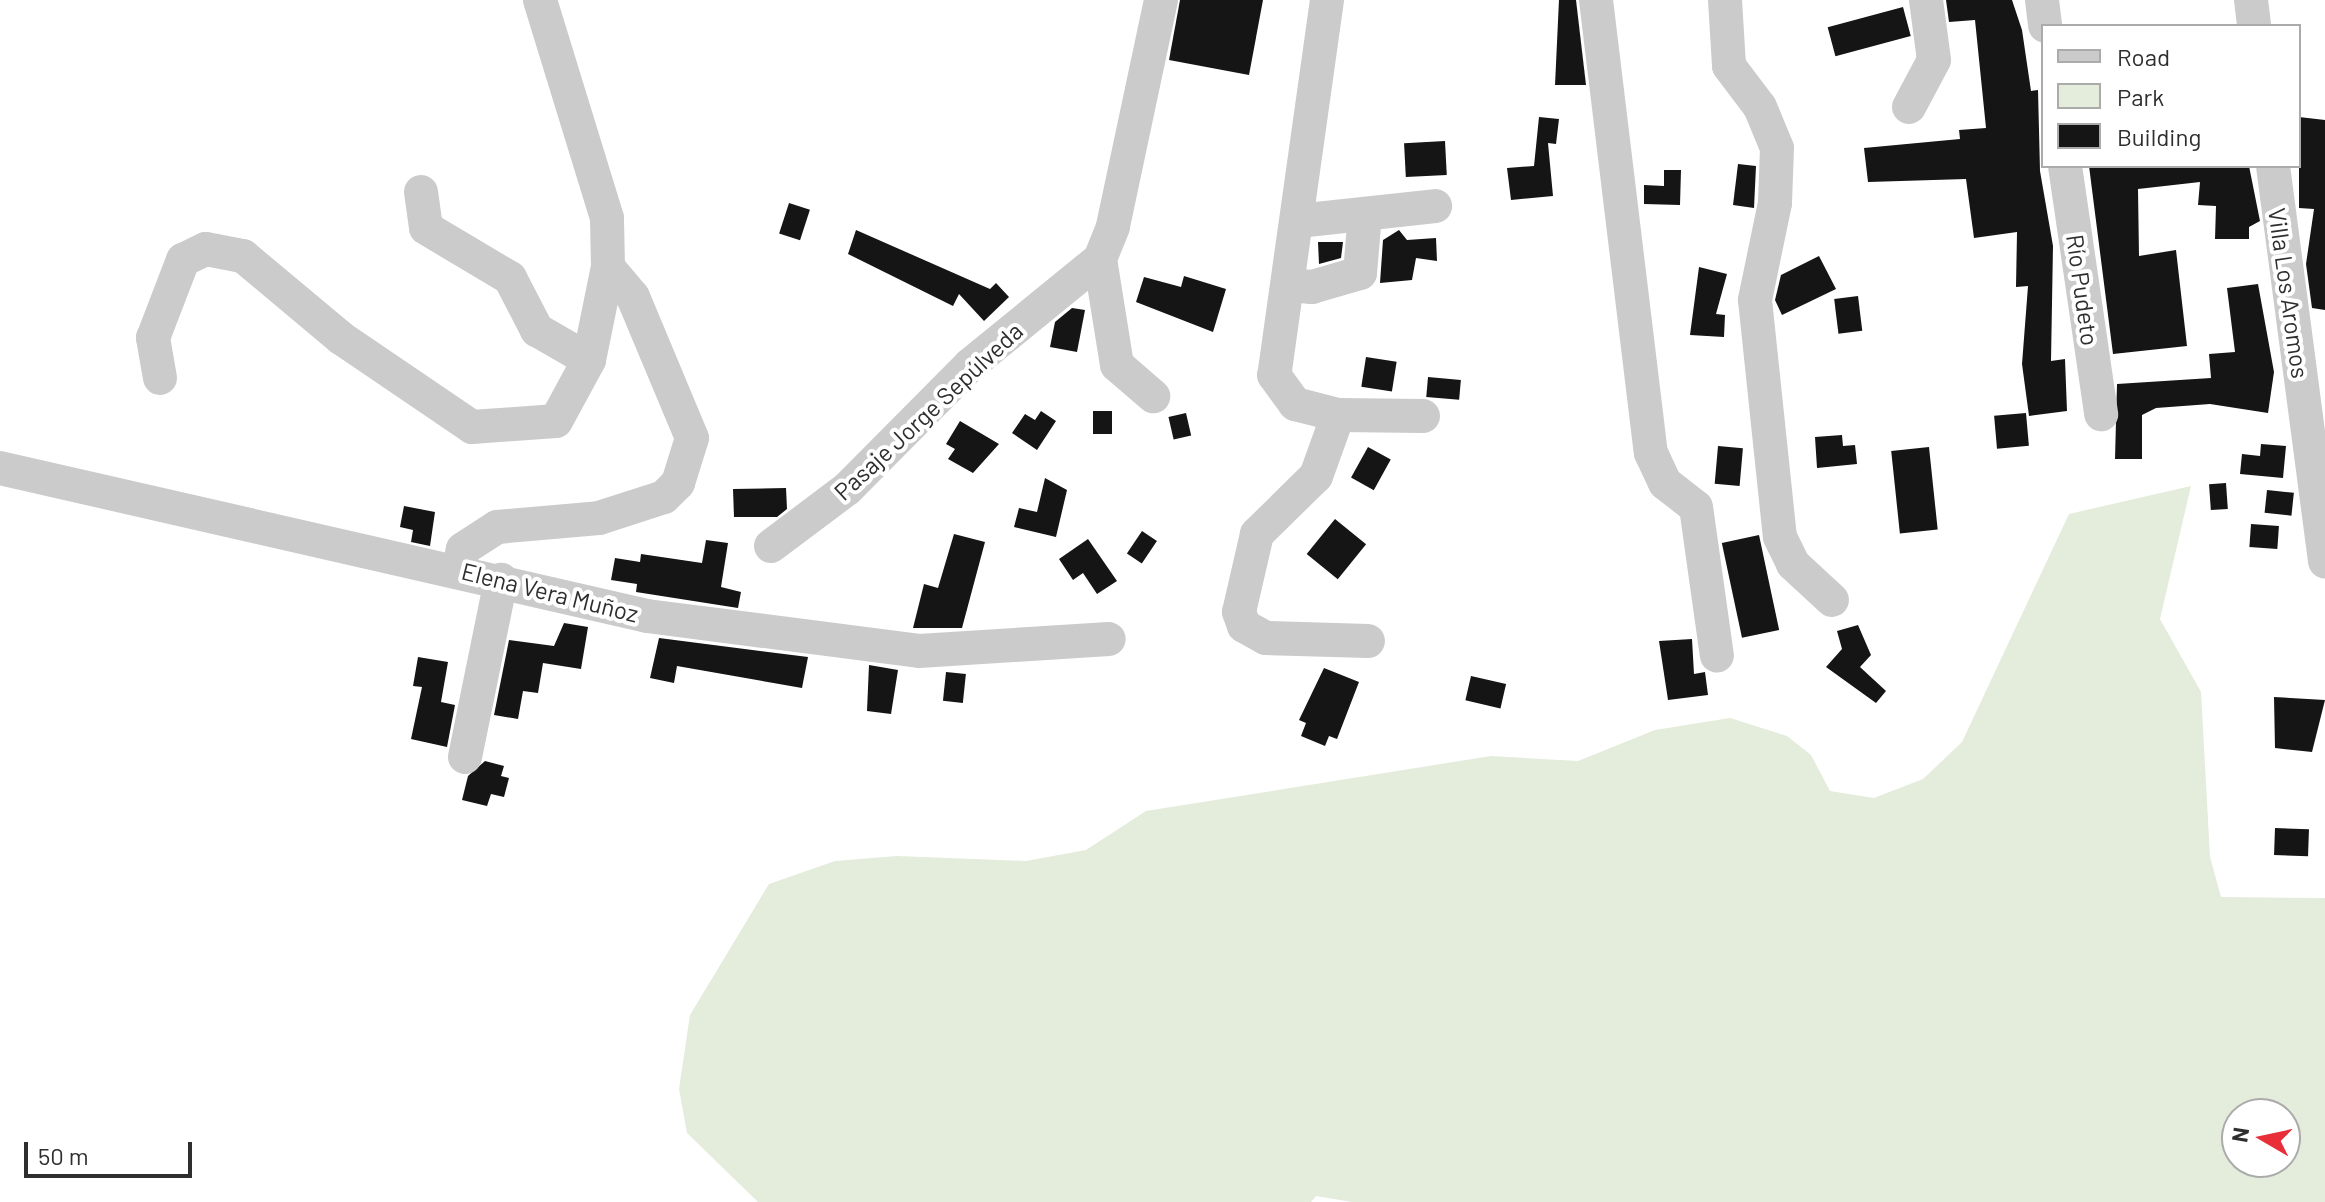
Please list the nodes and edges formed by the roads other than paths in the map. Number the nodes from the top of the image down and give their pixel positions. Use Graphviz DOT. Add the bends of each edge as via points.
graph roads {
  1 [pos="540,0"];
  2 [pos="1161,0"];
  3 [pos="1327,0"];
  4 [pos="1596,0"];
  5 [pos="1725,0"];
  6 [pos="1926,0"];
  7 [pos="2042,0"];
  8 [pos="2251,0"];
  9 [pos="2045,24"];
  10 [pos="2254,24"];
  11 [pos="1909,107"];
  12 [pos="2065,168"];
  13 [pos="2273,168"];
  14 [pos="421,192"];
  15 [pos="1435,206"];
  16 [pos="1365,214"];
  17 [pos="1298,221"];
  18 [pos="1100,259"];
  19 [pos="608,267"];
  20 [pos="1289,285"];
  21 [pos="589,360"];
  22 [pos="160,378"];
  23 [pos="1153,396"];
  24 [pos="2101,414"];
  25 [pos="1338,415"];
  26 [pos="1423,416"];
  27 [pos="0,468"];
  28 [pos="771,546"];
  29 [pos="2325,562"];
  30 [pos="459,569"];
  31 [pos="501,580"];
  32 [pos="1832,600"];
  33 [pos="1109,639"];
  34 [pos="1368,641"];
  35 [pos="1717,656"];
  36 [pos="465,757"];
  1 -- 19 [label="street" via="607,218"];
  2 -- 18 [label="street"];
  3 -- 17 [label="street"];
  4 -- 35 [label="street" via="1651,453 1665,483 1696,507"];
  5 -- 32 [label="street" via="1729,66 1760,107 1777,148 1775,203 1755,300 1780,537 1793,564"];
  6 -- 11 [label="street" via="1934,60"];
  7 -- 9 [label="street"];
  8 -- 10 [label="street"];
  12 -- 24 [label="street, Río Pudeto"];
  13 -- 29 [label="street, Villa Los Aromos"];
  14 -- 21 [label="street" via="426,228 510,278 537,330"];
  15 -- 16 [label="street"];
  16 -- 17 [label="street"];
  16 -- 20 [label="street" via="1360,273 1312,287"];
  17 -- 20 [label="street"];
  18 -- 23 [label="street" via="1117,365"];
  18 -- 28 [label="street, Pasaje Jorge Sepúlveda" via="970,365 847,489"];
  19 -- 21 [label="street"];
  19 -- 30 [label="street" via="633,297 690,422 678,483 645,505 599,518 512,522 481,532 463,549"];
  20 -- 25 [label="street" via="1276,383 1295,404"];
  21 -- 22 [label="street" via="556,421 472,427 341,338 243,256 206,249 183,260 153,338"];
  25 -- 26 [label="street"];
  25 -- 34 [label="street" via="1316,476 1257,534 1239,612 1244,626 1266,638"];
  27 -- 30 [label="street, Elena Vera Muñoz"];
  30 -- 31 [label="street, Elena Vera Muñoz"];
  31 -- 33 [label="street, Elena Vera Muñoz" via="647,616 919,651"];
  31 -- 36 [label="street"];
}
